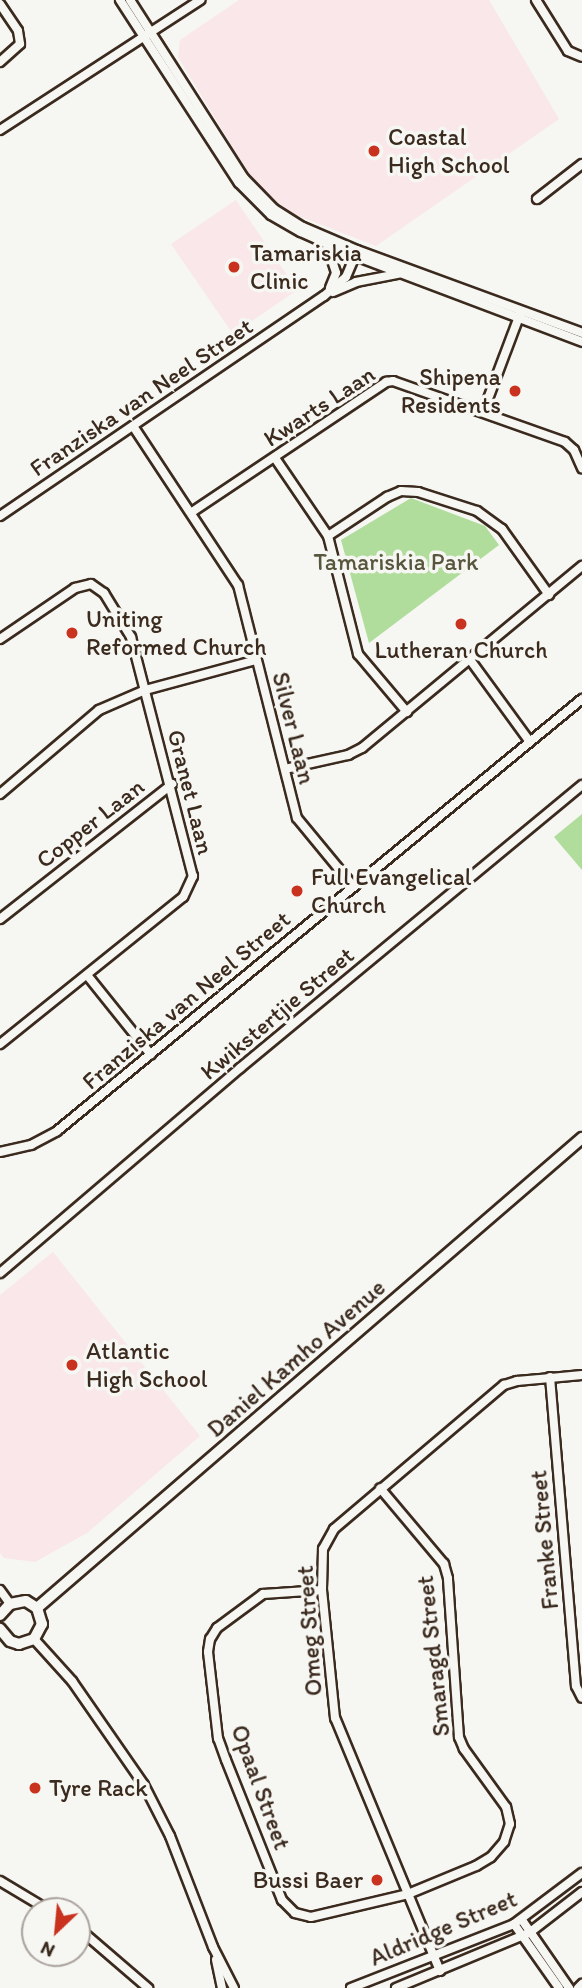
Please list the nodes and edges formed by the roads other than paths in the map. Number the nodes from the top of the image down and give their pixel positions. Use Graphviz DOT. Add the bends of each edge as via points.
graph roads {
  1 [pos="120,0"];
  2 [pos="130,0"];
  3 [pos="200,0"];
  4 [pos="536,0"];
  5 [pos="0,4"];
  6 [pos="147,36"];
  7 [pos="582,57"];
  8 [pos="0,61"];
  9 [pos="0,130"];
  10 [pos="582,164"];
  11 [pos="537,199"];
  12 [pos="327,244"];
  13 [pos="356,253"];
  14 [pos="401,274"];
  15 [pos="324,296"];
  16 [pos="520,315"];
  17 [pos="582,333"];
  18 [pos="582,341"];
  19 [pos="483,412"];
  20 [pos="133,426"];
  21 [pos="275,458"];
  22 [pos="582,468"];
  23 [pos="192,512"];
  24 [pos="0,516"];
  25 [pos="328,536"];
  26 [pos="582,566"];
  27 [pos="549,595"];
  28 [pos="0,639"];
  29 [pos="256,660"];
  30 [pos="471,661"];
  31 [pos="145,690"];
  32 [pos="582,699"];
  33 [pos="407,712"];
  34 [pos="530,742"];
  35 [pos="285,769"];
  36 [pos="172,784"];
  37 [pos="582,785"];
  38 [pos="0,794"];
  39 [pos="353,886"];
  40 [pos="0,919"];
  41 [pos="87,975"];
  42 [pos="0,1044"];
  43 [pos="151,1055"];
  44 [pos="582,1138"];
  45 [pos="0,1152"];
  46 [pos="0,1273"];
  47 [pos="582,1375"];
  48 [pos="550,1377"];
  49 [pos="380,1488"];
  50 [pos="0,1590"];
  51 [pos="323,1590"];
  52 [pos="10,1604"];
  53 [pos="37,1608"];
  54 [pos="0,1615"];
  55 [pos="1,1634"];
  56 [pos="34,1639"];
  57 [pos="582,1698"];
  58 [pos="582,1873"];
  59 [pos="0,1881"];
  60 [pos="582,1892"];
  61 [pos="408,1894"];
  62 [pos="27,1897"];
  63 [pos="518,1922"];
  64 [pos="526,1934"];
  65 [pos="91,1939"];
  66 [pos="213,1947"];
  67 [pos="433,1956"];
  68 [pos="440,1971"];
  69 [pos="582,1984"];
  70 [pos="148,1988"];
  71 [pos="222,1988"];
  72 [pos="234,1988"];
  73 [pos="351,1988"];
  74 [pos="396,1988"];
  75 [pos="559,1988"];
  76 [pos="569,1988"];
  77 [pos="578,1988"];
  1 -- 6 [label="street"];
  2 -- 6 [label="street"];
  3 -- 6 [label="street"];
  4 -- 7 [label="street" via="568,51"];
  5 -- 8 [label="street" via="18,31 20,44"];
  6 -- 9 [label="street"];
  6 -- 12 [label="street" via="239,183 271,215"];
  6 -- 13 [label="street" via="244,178 274,209"];
  10 -- 11 [label="street"];
  12 -- 13 [label="street"];
  12 -- 15 [label="street" via="336,273"];
  13 -- 14 [label="street"];
  13 -- 15 [label="street, Franziska van Neel Street" via="346,277"];
  13 -- 16 [label="street"];
  14 -- 15 [label="street" via="356,282"];
  14 -- 16 [label="street"];
  15 -- 20 [label="street, Franziska van Neel Street"];
  16 -- 17 [label="street"];
  16 -- 18 [label="street"];
  16 -- 19 [label="street"];
  19 -- 21 [label="street, Kwarts Laan" via="386,382"];
  19 -- 22 [label="street, Kwarts Laan" via="565,442"];
  20 -- 23 [label="street, Silver Laan"];
  20 -- 24 [label="street, Franziska van Neel Street"];
  21 -- 23 [label="street, Kwarts Laan"];
  21 -- 25 [label="street"];
  23 -- 29 [label="street, Silver Laan" via="238,585"];
  25 -- 27 [label="street" via="387,497 401,491 418,492 477,511 502,529"];
  25 -- 33 [label="street" via="353,643"];
  26 -- 27 [label="street"];
  27 -- 30 [label="street"];
  28 -- 31 [label="street, Granet Laan" via="75,589 91,584 104,593 131,637"];
  29 -- 31 [label="street"];
  29 -- 35 [label="street, Silver Laan"];
  30 -- 33 [label="street"];
  30 -- 34 [label="street"];
  31 -- 36 [label="street, Granet Laan"];
  31 -- 38 [label="street" via="99,710"];
  32 -- 34 [label="street, Franziska van Neel Street"];
  33 -- 35 [label="street" via="348,755"];
  34 -- 39 [label="street, Franziska van Neel Street"];
  35 -- 39 [label="street, Silver Laan" via="297,818"];
  36 -- 40 [label="street, Copper Laan"];
  36 -- 41 [label="street, Granet Laan" via="193,876 189,886 183,897"];
  37 -- 46 [label="street, Kwikstertjie Street"];
  39 -- 43 [label="street, Franziska van Neel Street"];
  41 -- 42 [label="street, Granet Laan"];
  41 -- 43 [label="street"];
  43 -- 45 [label="street, Franziska van Neel Street" via="57,1130 31,1145"];
  44 -- 53 [label="main road, Daniel Kamho Avenue"];
  47 -- 48 [label="street, Omeg Street"];
  48 -- 49 [label="street, Omeg Street" via="505,1385"];
  48 -- 57 [label="street, Franke Street" via="576,1686"];
  49 -- 51 [label="street, Omeg Street" via="327,1538"];
  49 -- 61 [label="street, Smaragd Street" via="444,1564 459,1737 506,1807 510,1824 504,1842 491,1857"];
  50 -- 52 [label="street"];
  51 -- 61 [label="street, Omeg Street" via="335,1718"];
  51 -- 61 [label="street, Opaal Street" via="263,1594 209,1639 218,1738 282,1900 295,1913 311,1917"];
  52 -- 53 [label="main road" via="26,1601"];
  52 -- 54 [label="main road"];
  53 -- 56 [label="main road" via="42,1624"];
  55 -- 56 [label="main road" via="19,1644"];
  56 -- 66 [label="street" via="72,1681 144,1785 170,1836"];
  58 -- 63 [label="street, Aldridge Street"];
  59 -- 62 [label="street"];
  60 -- 64 [label="street, Aldridge Street"];
  61 -- 67 [label="street, Omeg Street"];
  63 -- 64 [label="street"];
  63 -- 67 [label="street, Aldridge Street"];
  64 -- 68 [label="street, Aldridge Street"];
  64 -- 75 [label="street"];
  64 -- 76 [label="street"];
  65 -- 70 [label="street"];
  66 -- 71 [label="street"];
  66 -- 72 [label="street"];
  67 -- 68 [label="street, Omeg Street"];
  67 -- 73 [label="street, Aldridge Street"];
  68 -- 74 [label="street, Aldridge Street"];
  69 -- 77 [label="street"];
}
